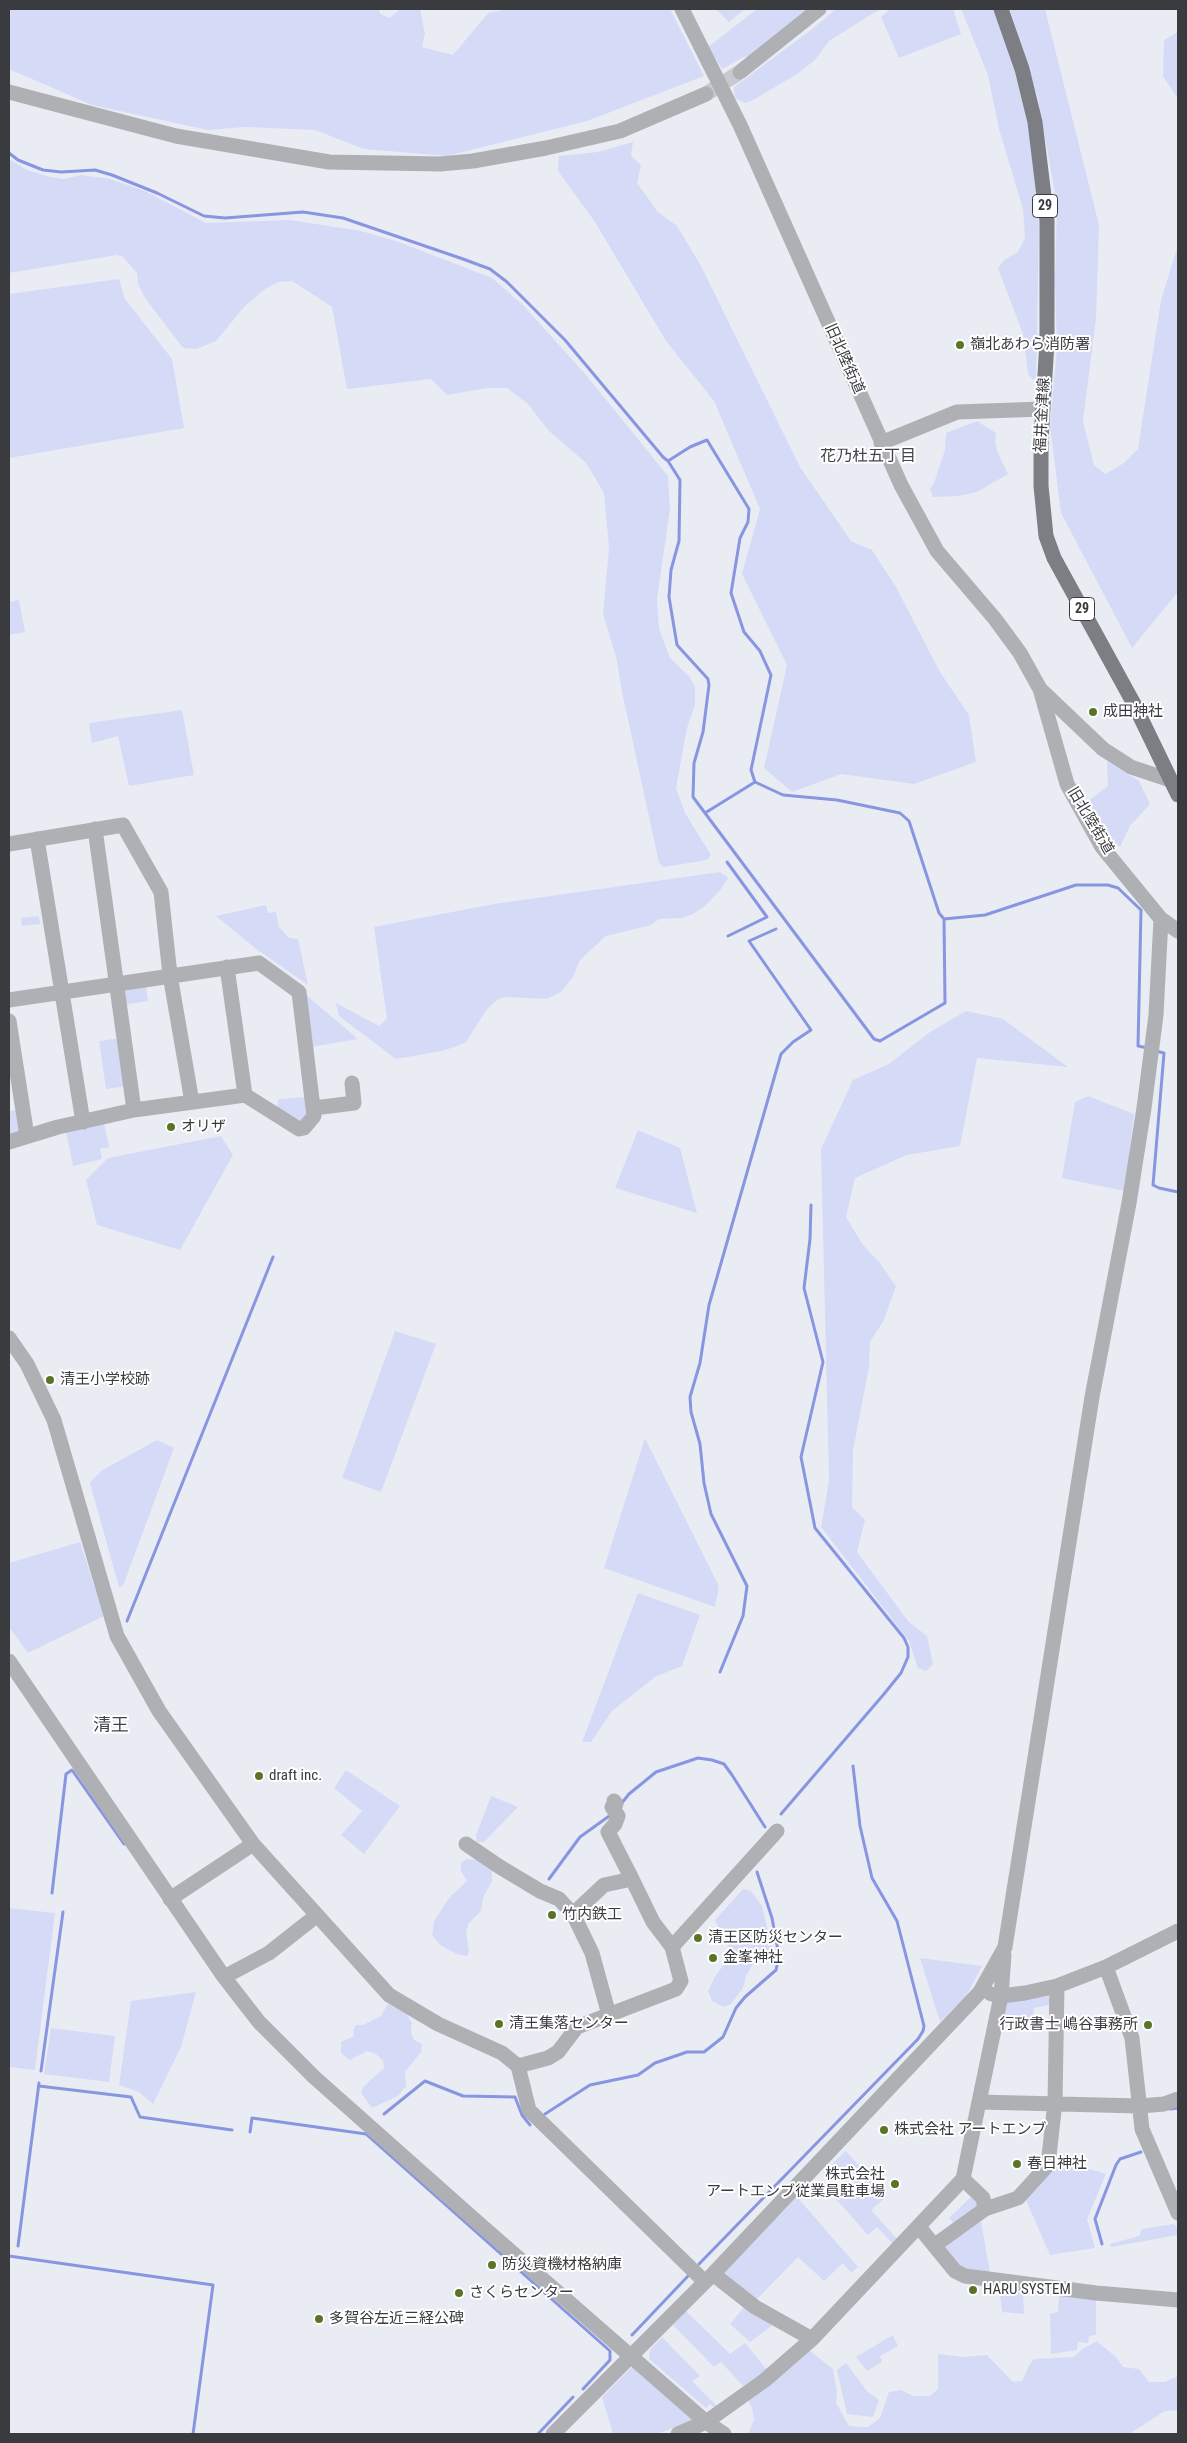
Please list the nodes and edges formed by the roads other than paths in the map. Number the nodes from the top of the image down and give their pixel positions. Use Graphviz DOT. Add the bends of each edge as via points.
graph roads {
  1 [pos="682,9"];
  2 [pos="819,9"];
  3 [pos="1001,9"];
  4 [pos="740,72"];
  5 [pos="9,92"];
  6 [pos="706,94"];
  7 [pos="1043,409"];
  8 [pos="881,443"];
  9 [pos="1040,689"];
  10 [pos="1170,780"];
  11 [pos="1178,794"];
  12 [pos="95,829"];
  13 [pos="37,839"];
  14 [pos="9,844"];
  15 [pos="1162,919"];
  16 [pos="1178,931"];
  17 [pos="227,967"];
  18 [pos="170,975"];
  19 [pos="117,984"];
  20 [pos="62,992"];
  21 [pos="9,1000"];
  22 [pos="9,1021"];
  23 [pos="352,1083"];
  24 [pos="245,1095"];
  25 [pos="192,1102"];
  26 [pos="314,1108"];
  27 [pos="134,1110"];
  28 [pos="82,1122"];
  29 [pos="27,1136"];
  30 [pos="9,1142"];
  31 [pos="9,1338"];
  32 [pos="9,1661"];
  33 [pos="614,1801"];
  34 [pos="777,1831"];
  35 [pos="253,1844"];
  36 [pos="466,1844"];
  37 [pos="632,1879"];
  38 [pos="170,1899"];
  39 [pos="574,1914"];
  40 [pos="316,1916"];
  41 [pos="1178,1931"];
  42 [pos="672,1947"];
  43 [pos="1005,1947"];
  44 [pos="1106,1967"];
  45 [pos="224,1978"];
  46 [pos="1057,1986"];
  47 [pos="980,1992"];
  48 [pos="1001,1996"];
  49 [pos="609,2015"];
  50 [pos="518,2066"];
  51 [pos="1178,2099"];
  52 [pos="979,2102"];
  53 [pos="1055,2102"];
  54 [pos="1140,2106"];
  55 [pos="963,2180"];
  56 [pos="985,2209"];
  57 [pos="1178,2213"];
  58 [pos="919,2227"];
  59 [pos="936,2245"];
  60 [pos="709,2278"];
  61 [pos="1178,2300"];
  62 [pos="812,2339"];
  63 [pos="630,2355"];
  64 [pos="706,2422"];
  65 [pos="553,2434"];
  66 [pos="678,2434"];
  67 [pos="724,2434"];
  1 -- 8 [label="street, 旧北陸街道" via="740,125"];
  2 -- 4 [label="street"];
  3 -- 7 [label="main road, 福井金津線 / 29" via="1028,93 1044,186 1048,299"];
  5 -- 6 [label="street" via="176,136 329,162 432,164 472,161 546,148 620,130"];
  7 -- 8 [label="street" via="957,412"];
  7 -- 10 [label="main road, 福井金津線 / 29" via="1041,486 1049,547 1134,704"];
  8 -- 9 [label="street, 旧北陸街道" via="937,551 995,619 1020,653"];
  9 -- 10 [label="street, 旧北陸街道" via="1103,749 1131,767"];
  9 -- 15 [label="street, 旧北陸街道" via="1067,784 1102,847"];
  10 -- 11 [label="main road, 福井金津線 / 29"];
  12 -- 13 [label="street"];
  12 -- 18 [label="street" via="122,825 161,892"];
  12 -- 19 [label="street"];
  13 -- 14 [label="street"];
  13 -- 20 [label="street"];
  15 -- 16 [label="street, 旧北陸街道"];
  15 -- 43 [label="street" via="1156,1015 1144,1108 1092,1397"];
  17 -- 18 [label="street"];
  17 -- 24 [label="street"];
  17 -- 26 [label="street" via="259,963 299,992"];
  18 -- 19 [label="street"];
  18 -- 25 [label="street"];
  19 -- 20 [label="street"];
  19 -- 27 [label="street"];
  20 -- 21 [label="street"];
  20 -- 28 [label="street"];
  22 -- 29 [label="street"];
  23 -- 26 [label="street" via="354,1103"];
  24 -- 25 [label="street"];
  24 -- 26 [label="street" via="299,1129 304,1128 314,1116"];
  25 -- 27 [label="street"];
  27 -- 28 [label="street"];
  28 -- 29 [label="street"];
  29 -- 30 [label="street"];
  31 -- 35 [label="street" via="27,1364 54,1420 117,1636 160,1711"];
  32 -- 38 [label="street"];
  33 -- 37 [label="street" via="616,1804 612,1808 618,1816 608,1832"];
  34 -- 42 [label="street"];
  35 -- 38 [label="street"];
  35 -- 40 [label="street"];
  36 -- 39 [label="street" via="540,1891 560,1899"];
  37 -- 39 [label="street" via="604,1885"];
  37 -- 42 [label="street" via="653,1922"];
  38 -- 45 [label="street"];
  39 -- 49 [label="street" via="592,1953"];
  40 -- 45 [label="street" via="269,1953"];
  40 -- 50 [label="street" via="388,1995 438,2024 502,2052"];
  41 -- 44 [label="street"];
  42 -- 49 [label="street" via="680,1981 676,1989"];
  43 -- 47 [label="street"];
  43 -- 48 [label="street"];
  44 -- 46 [label="street"];
  44 -- 54 [label="street" via="1132,2038"];
  45 -- 63 [label="street" via="259,2022 314,2077"];
  46 -- 48 [label="street"];
  46 -- 53 [label="street"];
  47 -- 48 [label="street"];
  47 -- 60 [label="street"];
  48 -- 52 [label="street"];
  49 -- 50 [label="street" via="577,2027 558,2052 548,2058"];
  50 -- 60 [label="street" via="529,2110"];
  51 -- 54 [label="street"];
  52 -- 53 [label="street"];
  52 -- 55 [label="street"];
  53 -- 54 [label="street"];
  53 -- 56 [label="street" via="1048,2165 1018,2198"];
  54 -- 57 [label="street" via="1142,2129"];
  55 -- 56 [label="street" via="983,2198"];
  55 -- 58 [label="street"];
  56 -- 59 [label="street"];
  58 -- 59 [label="street"];
  58 -- 62 [label="street"];
  59 -- 61 [label="street" via="955,2271 965,2276"];
  60 -- 62 [label="street"];
  60 -- 63 [label="street"];
  62 -- 64 [label="street" via="765,2380"];
  63 -- 64 [label="street"];
  63 -- 65 [label="street"];
  64 -- 66 [label="street"];
  64 -- 67 [label="street"];
}
